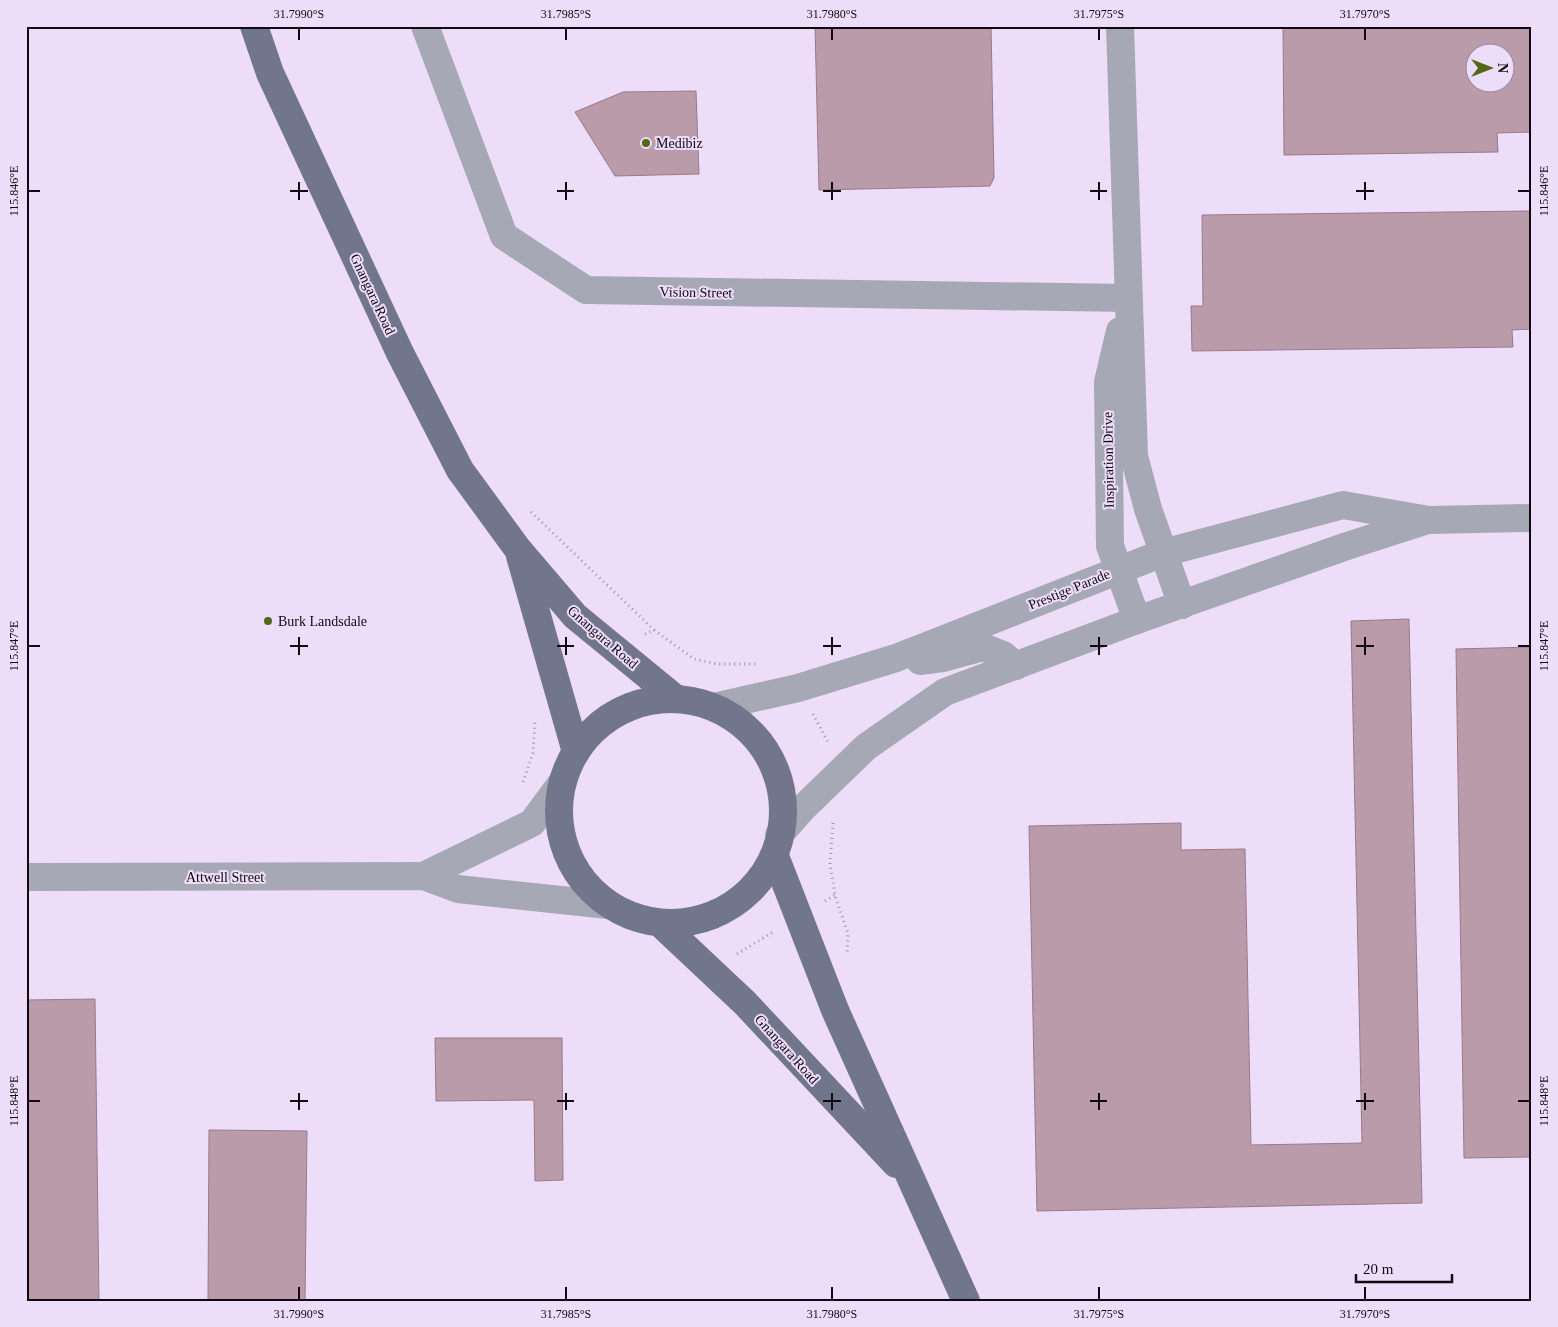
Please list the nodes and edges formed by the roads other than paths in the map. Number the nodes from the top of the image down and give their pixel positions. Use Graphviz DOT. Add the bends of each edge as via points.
graph roads {
  1 [pos="254,26"];
  2 [pos="425,26"];
  3 [pos="1120,26"];
  4 [pos="1128,298"];
  5 [pos="1532,518"];
  6 [pos="1429,520"];
  7 [pos="517,548"];
  8 [pos="1163,553"];
  9 [pos="1118,569"];
  10 [pos="1182,605"];
  11 [pos="1137,620"];
  12 [pos="871,666"];
  13 [pos="1016,666"];
  14 [pos="676,698"];
  15 [pos="714,707"];
  16 [pos="576,752"];
  17 [pos="563,781"];
  18 [pos="777,846"];
  19 [pos="423,876"];
  20 [pos="26,877"];
  21 [pos="608,905"];
  22 [pos="660,924"];
  23 [pos="910,1178"];
  24 [pos="966,1301"];
  1 -- 7 [label="main road, Gnangara Road" via="270,73 400,353 460,470"];
  2 -- 4 [label="street, Vision Street" via="504,236 586,290"];
  3 -- 4 [label="street, Inspiration Drive"];
  4 -- 8 [label="street, Inspiration Drive" via="1134,456"];
  4 -- 9 [label="street, Inspiration Drive" via="1108,382 1110,546"];
  5 -- 6 [label="street, Prestige Parade"];
  6 -- 8 [label="street, Prestige Parade" via="1343,505"];
  6 -- 10 [label="street, Prestige Parade"];
  7 -- 14 [label="main road, Gnangara Road" via="575,616"];
  7 -- 16 [label="main road, Gnangara Road"];
  8 -- 9 [label="street, Prestige Parade"];
  8 -- 10 [label="street, Inspiration Drive"];
  9 -- 11 [label="street, Inspiration Drive"];
  9 -- 12 [label="street, Prestige Parade"];
  10 -- 11 [label="street, Prestige Parade"];
  11 -- 13 [label="street, Prestige Parade"];
  12 -- 13 [label="street" via="943,658 983,647 1003,655"];
  12 -- 15 [label="street, Prestige Parade" via="798,688"];
  13 -- 18 [label="street, Prestige Parade" via="945,692 866,747 802,809"];
  14 -- 15 [label="main road, Gnangara Road"];
  14 -- 16 [label="main road, Gnangara Road" via="636,704 602,722"];
  15 -- 18 [label="main road, Gnangara Road" via="748,728 772,760 784,808"];
  16 -- 17 [label="main road, Gnangara Road"];
  17 -- 19 [label="street, Attwell Street" via="532,823"];
  17 -- 21 [label="main road, Gnangara Road" via="559,816 566,850 583,881"];
  18 -- 22 [label="main road, Gnangara Road" via="747,895 707,919"];
  18 -- 23 [label="main road, Gnangara Road" via="799,917 835,1010"];
  19 -- 20 [label="street, Attwell Street"];
  19 -- 21 [label="street, Attwell Street" via="458,889"];
  21 -- 22 [label="main road, Gnangara Road" via="633,918"];
  22 -- 23 [label="main road, Gnangara Road" via="745,1002"];
  23 -- 24 [label="main road, Gnangara Road"];
}
